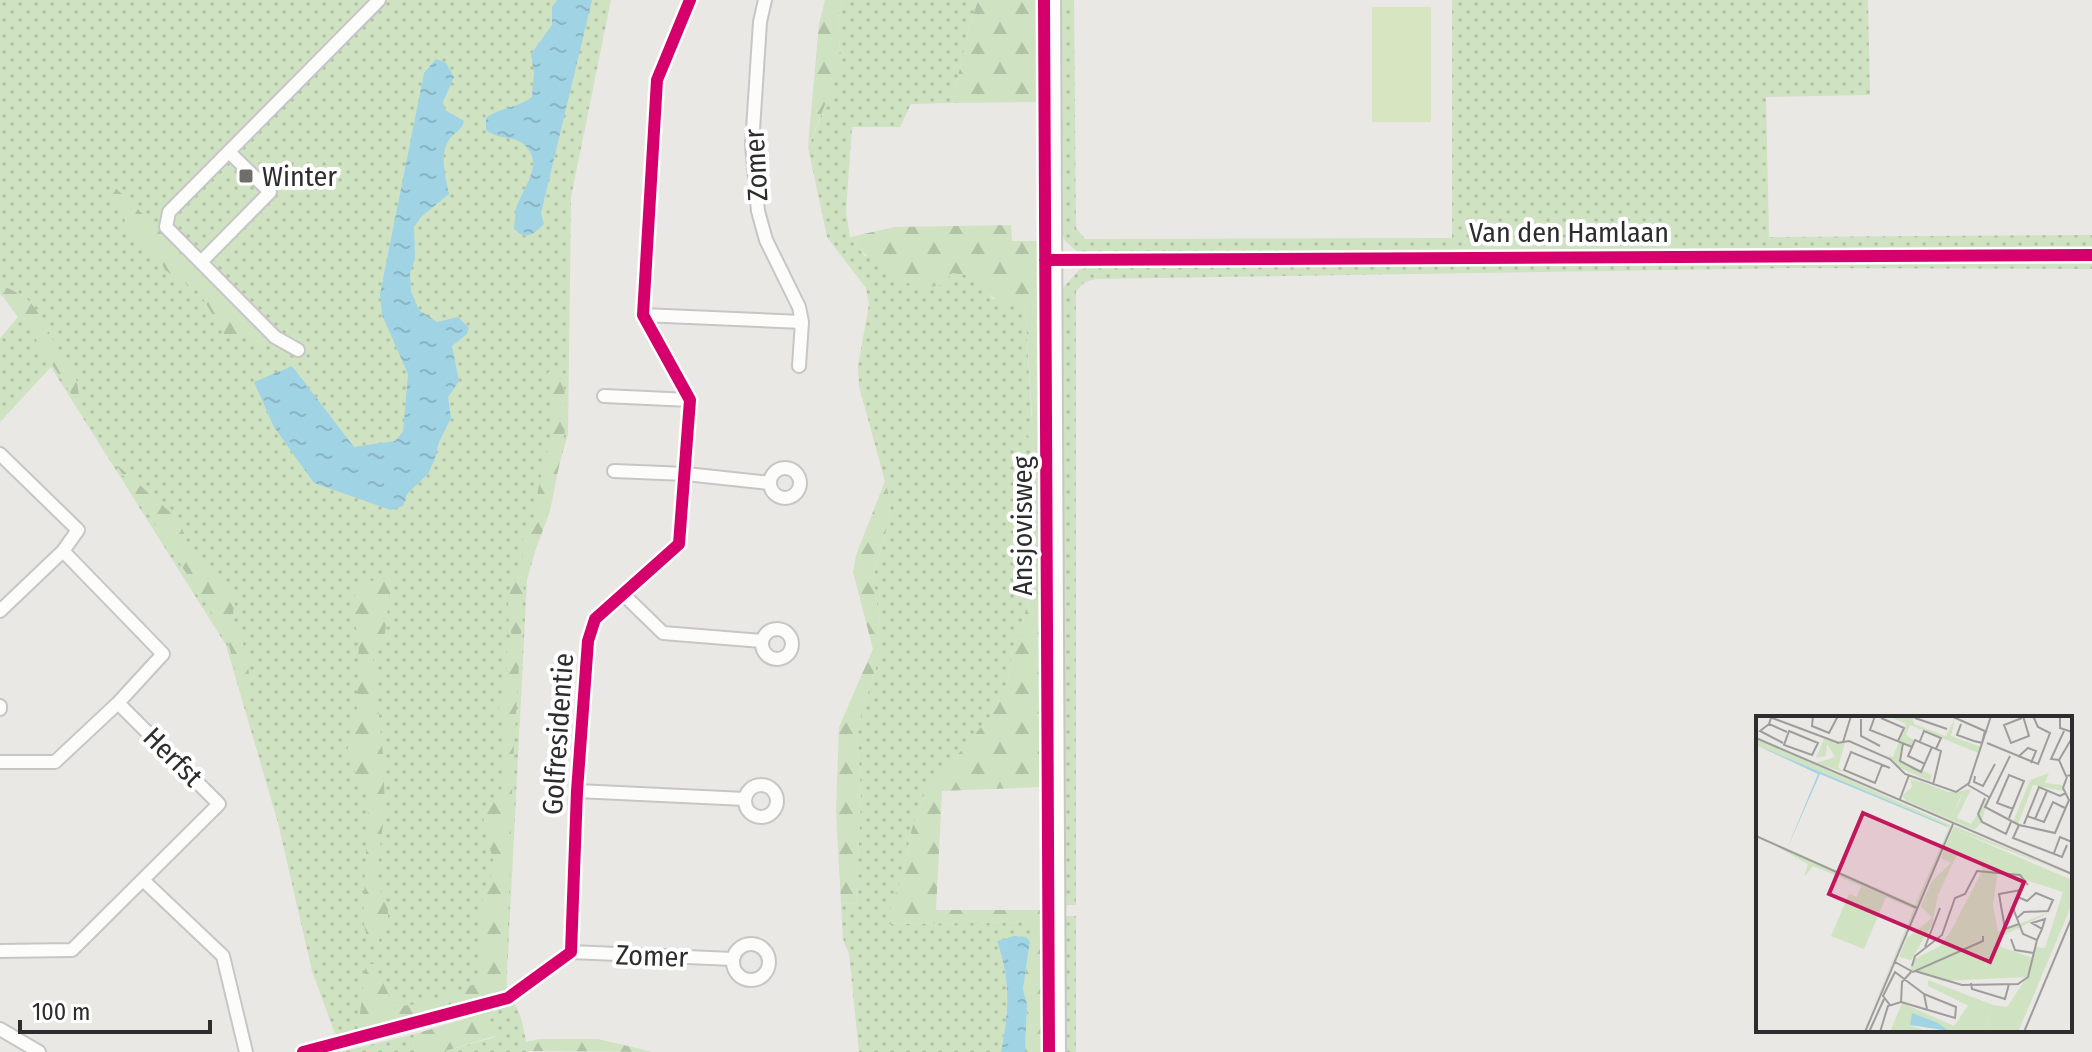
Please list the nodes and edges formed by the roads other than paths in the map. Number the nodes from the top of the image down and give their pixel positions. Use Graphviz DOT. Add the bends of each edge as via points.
graph roads {
  1 [pos="379,0"];
  2 [pos="690,0"];
  3 [pos="765,0"];
  4 [pos="1054,0"];
  5 [pos="229,152"];
  6 [pos="2092,255"];
  7 [pos="1055,260"];
  8 [pos="201,262"];
  9 [pos="643,315"];
  10 [pos="802,322"];
  11 [pos="298,350"];
  12 [pos="799,366"];
  13 [pos="604,396"];
  14 [pos="690,400"];
  15 [pos="0,454"];
  16 [pos="614,471"];
  17 [pos="686,474"];
  18 [pos="770,483"];
  19 [pos="63,551"];
  20 [pos="623,594"];
  21 [pos="0,611"];
  22 [pos="762,641"];
  23 [pos="118,703"];
  24 [pos="0,762"];
  25 [pos="577,791"];
  26 [pos="745,799"];
  27 [pos="143,880"];
  28 [pos="0,951"];
  29 [pos="571,952"];
  30 [pos="733,959"];
  31 [pos="0,1029"];
  32 [pos="39,1052"];
  33 [pos="246,1052"];
  34 [pos="303,1052"];
  35 [pos="1059,1052"];
  1 -- 5 [label="street"];
  2 -- 9 [label="street" via="657,80"];
  3 -- 10 [label="street, Zomer" via="752,145 758,211"];
  4 -- 7 [label="street, Ansjovisweg"];
  5 -- 8 [label="street" via="169,212 166,227"];
  5 -- 8 [label="street" via="270,192"];
  6 -- 7 [label="street, Van den Hamlaan"];
  7 -- 35 [label="street, Ansjovisweg"];
  8 -- 11 [label="street" via="275,337"];
  9 -- 10 [label="street"];
  9 -- 14 [label="street"];
  10 -- 12 [label="street, Zomer"];
  13 -- 14 [label="street"];
  14 -- 17 [label="street, Golfresidentie"];
  15 -- 19 [label="street" via="78,530"];
  16 -- 17 [label="street"];
  17 -- 18 [label="street"];
  17 -- 20 [label="street, Golfresidentie" via="679,544"];
  19 -- 21 [label="street"];
  19 -- 23 [label="street" via="163,654"];
  20 -- 22 [label="street" via="663,633"];
  20 -- 25 [label="street, Golfresidentie" via="595,619 588,641"];
  23 -- 24 [label="street" via="55,762"];
  23 -- 27 [label="street, Herfst" via="219,804"];
  25 -- 26 [label="street"];
  25 -- 29 [label="street, Golfresidentie"];
  27 -- 28 [label="street, Herfst" via="72,950"];
  27 -- 33 [label="street" via="223,956"];
  29 -- 30 [label="street, Zomer"];
  29 -- 34 [label="street" via="508,998"];
  31 -- 32 [label="street"];
}
